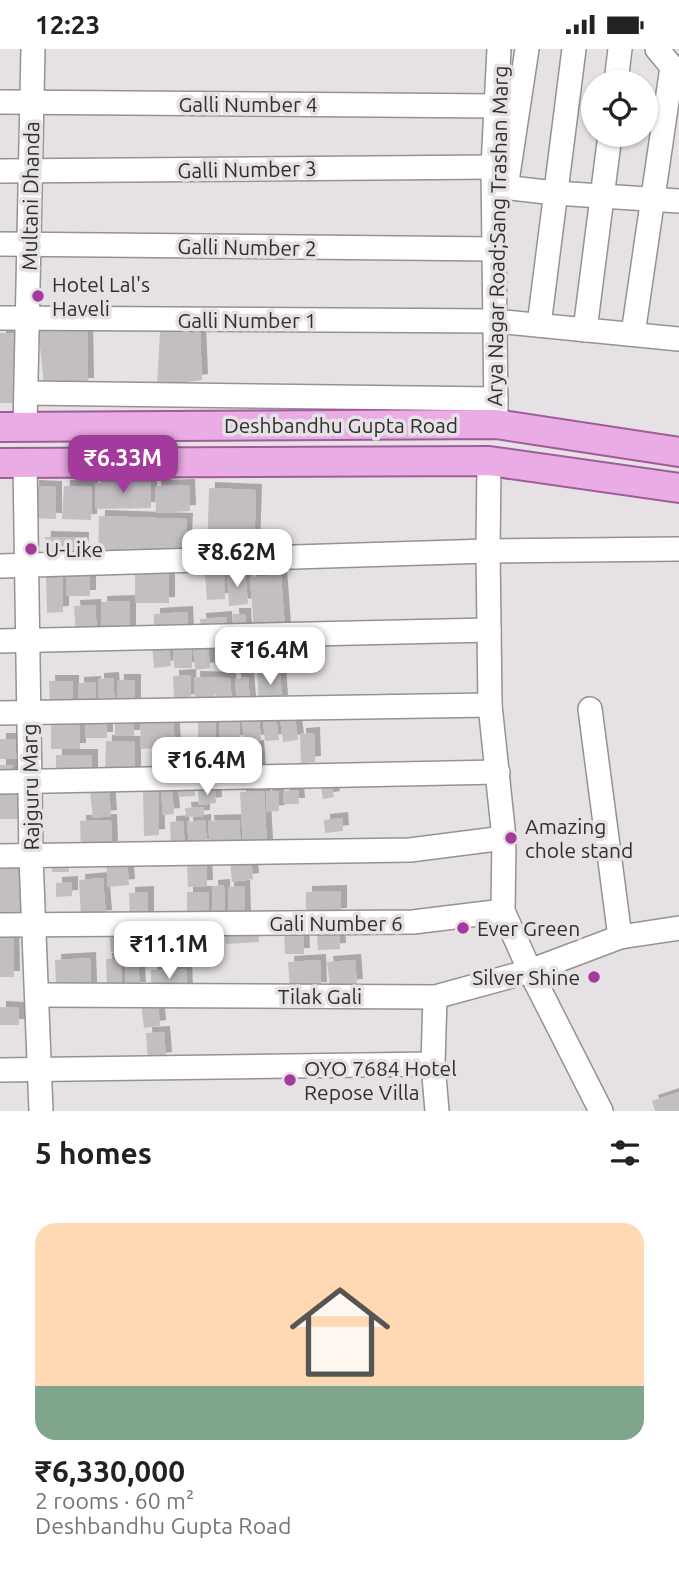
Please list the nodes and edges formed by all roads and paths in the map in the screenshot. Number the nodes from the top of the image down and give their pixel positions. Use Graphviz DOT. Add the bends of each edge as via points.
graph roads {
  1 [pos="33,49"];
  2 [pos="499,49"];
  3 [pos="527,49"];
  4 [pos="574,49"];
  5 [pos="620,49"];
  6 [pos="657,49"];
  7 [pos="675,69"];
  8 [pos="617,70"];
  9 [pos="0,101"];
  10 [pos="32,103"];
  11 [pos="496,106"];
  12 [pos="609,147"];
  13 [pos="0,171"];
  14 [pos="30,172"];
  15 [pos="498,180"];
  16 [pos="555,193"];
  17 [pos="604,196"];
  18 [pos="653,200"];
  19 [pos="679,201"];
  20 [pos="0,244"];
  21 [pos="29,244"];
  22 [pos="495,249"];
  23 [pos="0,318"];
  24 [pos="27,319"];
  25 [pos="495,321"];
  26 [pos="539,325"];
  27 [pos="585,330"];
  28 [pos="633,334"];
  29 [pos="679,339"];
  30 [pos="26,393"];
  31 [pos="496,412"];
  32 [pos="13,427"];
  33 [pos="679,452"];
  34 [pos="489,461"];
  35 [pos="12,463"];
  36 [pos="679,488"];
  37 [pos="679,549"];
  38 [pos="488,551"];
  39 [pos="0,566"];
  40 [pos="27,566"];
  41 [pos="489,630"];
  42 [pos="0,641"];
  43 [pos="27,641"];
  44 [pos="490,705"];
  45 [pos="590,709"];
  46 [pos="0,713"];
  47 [pos="29,713"];
  48 [pos="498,772"];
  49 [pos="0,782"];
  50 [pos="30,782"];
  51 [pos="503,838"];
  52 [pos="0,856"];
  53 [pos="31,857"];
  54 [pos="503,911"];
  55 [pos="34,924"];
  56 [pos="0,925"];
  57 [pos="679,928"];
  58 [pos="620,937"];
  59 [pos="530,971"];
  60 [pos="37,995"];
  61 [pos="435,997"];
  62 [pos="433,1064"];
  63 [pos="39,1069"];
  64 [pos="0,1070"];
  65 [pos="41,1111"];
  66 [pos="437,1111"];
  67 [pos="601,1111"];
  1 -- 10 [label="street, Multani Dhanda"];
  2 -- 11 [label="street, Arya Nagar Road;Sang Trashan Marg"];
  3 -- 15 [label="street"];
  4 -- 16 [label="street"];
  5 -- 8 [label="street"];
  6 -- 7 [label="street"];
  7 -- 18 [label="street"];
  9 -- 10 [label="street, Galli Number 4"];
  10 -- 11 [label="street, Galli Number 4"];
  10 -- 14 [label="street, Multani Dhanda"];
  11 -- 15 [label="street, Arya Nagar Road;Sang Trashan Marg"];
  12 -- 17 [label="street"];
  13 -- 14 [label="street, Galli Number 3"];
  14 -- 15 [label="street, Galli Number 3"];
  14 -- 21 [label="street, Multani Dhanda"];
  15 -- 16 [label="street, Galli Number 3"];
  15 -- 22 [label="street, Arya Nagar Road;Sang Trashan Marg"];
  16 -- 17 [label="street, Galli Number 3"];
  16 -- 26 [label="street"];
  17 -- 18 [label="street, Galli Number 3"];
  17 -- 27 [label="street"];
  18 -- 19 [label="street, Galli Number 3"];
  18 -- 28 [label="street"];
  20 -- 21 [label="street, Galli Number 2"];
  21 -- 22 [label="street, Galli Number 2"];
  21 -- 24 [label="street, Multani Dhanda"];
  22 -- 25 [label="street, Arya Nagar Road;Sang Trashan Marg"];
  23 -- 24 [label="street, Galli Number 1"];
  24 -- 25 [label="street, Galli Number 1"];
  24 -- 30 [label="street, Multani Dhanda"];
  25 -- 26 [label="street, Galli Number 1"];
  25 -- 31 [label="street, Arya Nagar Road;Sang Trashan Marg"];
  26 -- 27 [label="street, Galli Number 1"];
  27 -- 28 [label="street, Galli Number 1"];
  28 -- 29 [label="street, Galli Number 1"];
  30 -- 31 [label="street"];
  30 -- 32 [label="street, Multani Dhanda"];
  31 -- 32 [label="main road, Deshbandhu Gupta Road"];
  31 -- 33 [label="main road, Deshbandhu Gupta Road"];
  34 -- 35 [label="main road, Deshbandhu Gupta Road"];
  34 -- 36 [label="main road, Deshbandhu Gupta Road"];
  34 -- 38 [label="street"];
  35 -- 40 [label="street, Rajguru Marg"];
  37 -- 38 [label="street"];
  38 -- 40 [label="street"];
  38 -- 41 [label="street"];
  39 -- 40 [label="street"];
  40 -- 43 [label="street, Rajguru Marg"];
  41 -- 43 [label="street"];
  41 -- 44 [label="street"];
  42 -- 43 [label="street"];
  43 -- 47 [label="street, Rajguru Marg"];
  44 -- 47 [label="street"];
  44 -- 48 [label="street"];
  45 -- 58 [label="street"];
  46 -- 47 [label="street"];
  47 -- 50 [label="street, Rajguru Marg"];
  48 -- 50 [label="street"];
  48 -- 51 [label="street"];
  49 -- 50 [label="street"];
  50 -- 53 [label="street, Rajguru Marg"];
  51 -- 53 [label="street" via="410,850"];
  51 -- 54 [label="street"];
  52 -- 53 [label="street"];
  53 -- 55 [label="street, Rajguru Marg"];
  54 -- 55 [label="street, Gali Number 6" via="413,922"];
  54 -- 59 [label="street"];
  55 -- 56 [label="street, Gali Number 6"];
  55 -- 60 [label="street, Rajguru Marg"];
  57 -- 58 [label="street, Tilak Gali"];
  58 -- 59 [label="street, Tilak Gali"];
  59 -- 61 [label="street, Tilak Gali"];
  59 -- 67 [label="street"];
  60 -- 61 [label="street, Tilak Gali"];
  60 -- 63 [label="street, Rajguru Marg"];
  61 -- 62 [label="street"];
  62 -- 63 [label="street"];
  62 -- 66 [label="street"];
  63 -- 64 [label="street"];
  63 -- 65 [label="street, Rajguru Marg"];
}
